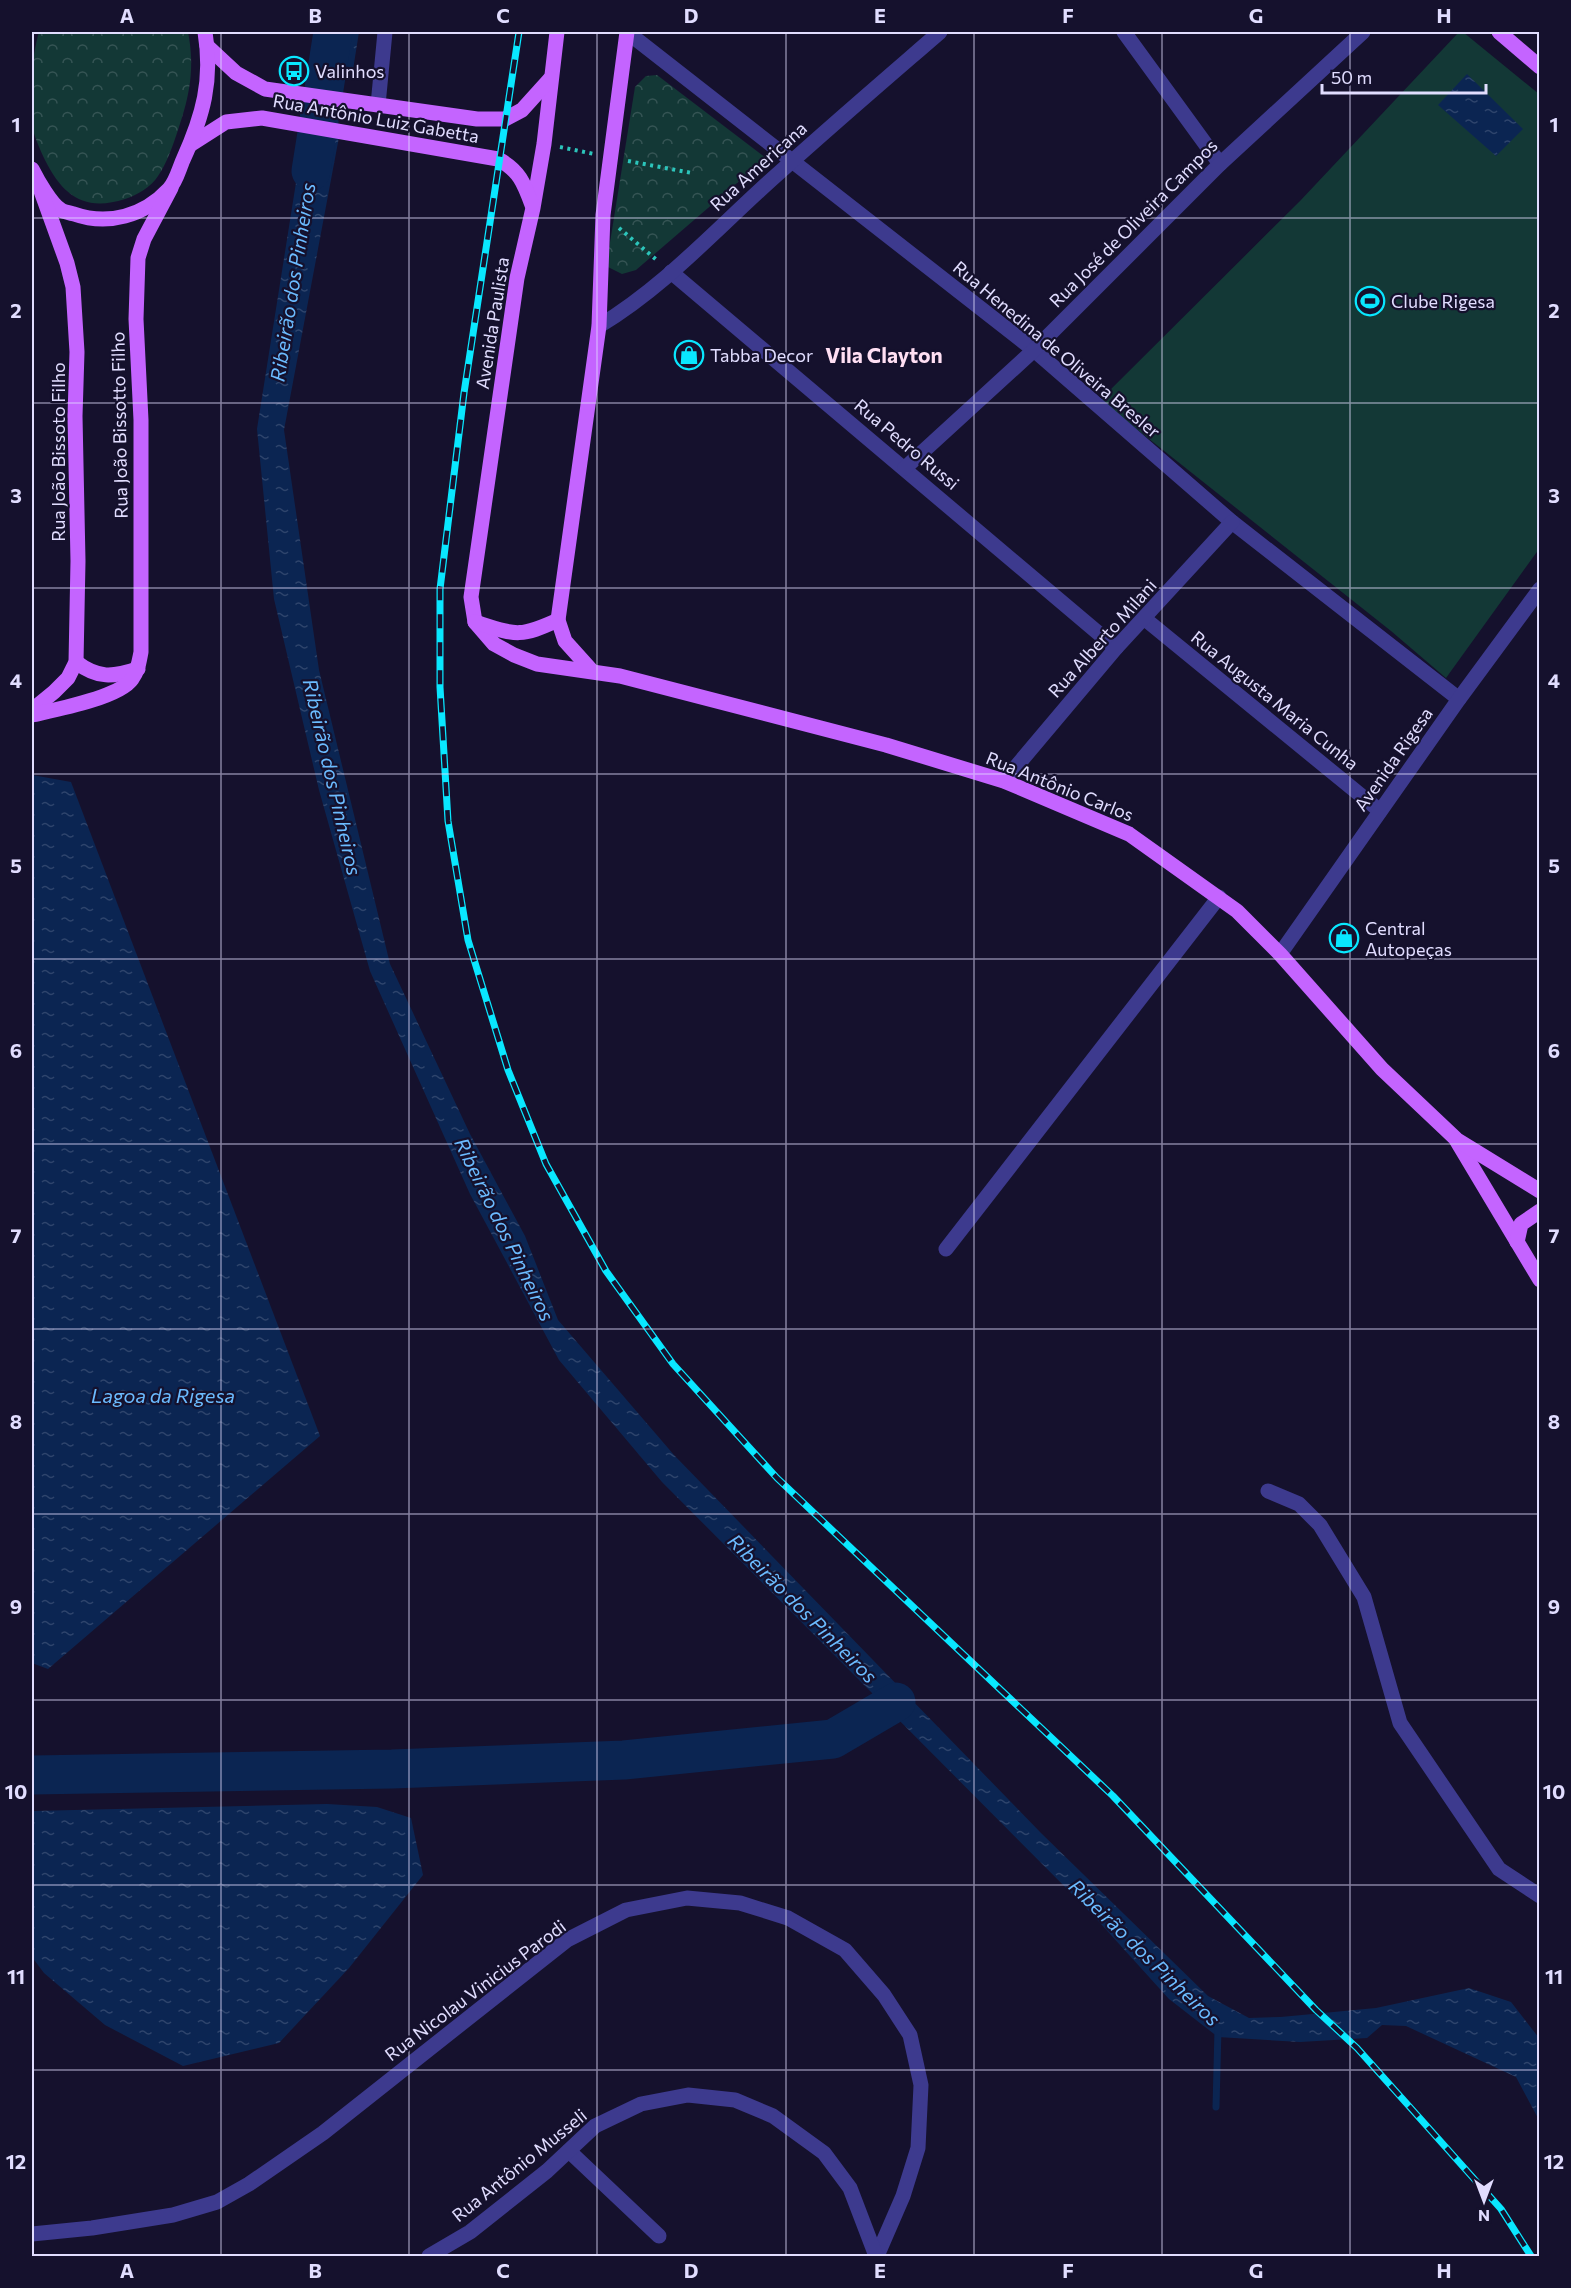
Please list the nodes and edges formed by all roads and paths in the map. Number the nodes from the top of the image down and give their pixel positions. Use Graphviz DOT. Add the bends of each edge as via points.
graph roads {
  1 [pos="385,32"];
  2 [pos="557,32"];
  3 [pos="627,32"];
  4 [pos="940,32"];
  5 [pos="1124,32"];
  6 [pos="1363,32"];
  7 [pos="1499,32"];
  8 [pos="206,39"];
  9 [pos="1539,67"];
  10 [pos="550,79"];
  11 [pos="373,105"];
  12 [pos="190,145"];
  13 [pos="793,160"];
  14 [pos="1220,164"];
  15 [pos="33,172"];
  16 [pos="171,188"];
  17 [pos="533,208"];
  18 [pos="603,215"];
  19 [pos="671,272"];
  20 [pos="599,326"];
  21 [pos="1034,350"];
  22 [pos="905,468"];
  23 [pos="1232,522"];
  24 [pos="1539,589"];
  25 [pos="1145,619"];
  26 [pos="558,620"];
  27 [pos="476,622"];
  28 [pos="1116,648"];
  29 [pos="76,662"];
  30 [pos="138,669"];
  31 [pos="592,671"];
  32 [pos="1460,699"];
  33 [pos="32,710"];
  34 [pos="32,715"];
  35 [pos="1004,781"];
  36 [pos="1380,811"];
  37 [pos="1219,897"];
  38 [pos="1280,954"];
  39 [pos="1455,1138"];
  40 [pos="1539,1191"];
  41 [pos="1539,1211"];
  42 [pos="1517,1242"];
  43 [pos="946,1249"];
  44 [pos="1539,1280"];
  45 [pos="1268,1491"];
  46 [pos="1539,1896"];
  47 [pos="569,2151"];
  48 [pos="32,2234"];
  49 [pos="659,2236"];
  50 [pos="429,2256"];
  51 [pos="876,2256"];
  1 -- 11 [label="street"];
  2 -- 10 [label="main road, Avenida Paulista"];
  3 -- 13 [label="street, Rua Henedina de Oliveira Bresler"];
  3 -- 18 [label="main road"];
  4 -- 13 [label="street, Rua Americana"];
  5 -- 14 [label="street"];
  6 -- 14 [label="street, Rua José de Oliveira Campos"];
  7 -- 9 [label="main road"];
  8 -- 11 [label="main road, Rua Antônio Luiz Gabetta" via="236,73 265,89"];
  8 -- 12 [label="main road, Rua João Bissoto Filho" via="209,79"];
  10 -- 11 [label="main road, Rua Antônio Luiz Gabetta" via="531,102 505,119"];
  10 -- 17 [label="main road, Avenida Paulista"];
  12 -- 16 [label="main road, Rua João Bissoto Filho"];
  12 -- 17 [label="main road, Rua Antônio Luiz Gabetta" via="226,122 262,118 498,159 517,171"];
  13 -- 19 [label="street, Rua Americana"];
  13 -- 21 [label="street, Rua Henedina de Oliveira Bresler"];
  14 -- 21 [label="street, Rua José de Oliveira Campos"];
  15 -- 16 [label="main road, Rua João Bissoto Filho" via="60,209 89,219 113,220 141,211"];
  15 -- 29 [label="main road, Rua João Bissoto Filho" via="67,263 75,306"];
  16 -- 30 [label="main road, Rua João Bissotto Filho" via="138,258"];
  17 -- 27 [label="main road, Avenida Paulista" via="517,278 471,597"];
  18 -- 19 [label="path"];
  18 -- 20 [label="main road"];
  19 -- 20 [label="street, Rua Americana"];
  19 -- 22 [label="street, Rua Pedro Russi"];
  20 -- 26 [label="main road"];
  21 -- 22 [label="street, Rua José de Oliveira Campos"];
  21 -- 23 [label="street, Rua Henedina de Oliveira Bresler"];
  22 -- 28 [label="street, Rua Pedro Russi"];
  23 -- 25 [label="street, Rua Alberto Milani"];
  23 -- 32 [label="street, Rua Henedina de Oliveira Bresler"];
  24 -- 32 [label="street, Avenida Rigesa"];
  25 -- 28 [label="street, Rua Alberto Milani"];
  25 -- 36 [label="street, Rua Augusta Maria Cunha"];
  26 -- 27 [label="main road" via="533,632 509,634"];
  26 -- 31 [label="main road" via="565,641"];
  27 -- 31 [label="main road, Rua Antônio Carlos" via="495,644 514,655 537,664"];
  28 -- 35 [label="street, Rua Alberto Milani"];
  29 -- 30 [label="main road" via="96,674"];
  29 -- 33 [label="main road" via="68,678"];
  30 -- 34 [label="main road" via="126,686"];
  31 -- 35 [label="main road, Rua Antônio Carlos" via="886,745"];
  32 -- 36 [label="street, Avenida Rigesa"];
  35 -- 37 [label="main road, Rua Antônio Carlos" via="1130,834"];
  36 -- 38 [label="street, Avenida Rigesa"];
  37 -- 38 [label="main road, Rua Antônio Carlos"];
  37 -- 43 [label="street"];
  38 -- 39 [label="main road, Rua Antônio Carlos" via="1382,1069"];
  39 -- 40 [label="main road"];
  39 -- 42 [label="main road, Rua Antônio Carlos"];
  41 -- 42 [label="main road" via="1521,1224"];
  42 -- 44 [label="main road, Rua Antônio Carlos"];
  45 -- 46 [label="street" via="1299,1504 1320,1525 1365,1597 1400,1724 1498,1869"];
  47 -- 49 [label="street"];
  47 -- 50 [label="street, Rua Antônio Musseli" via="470,2232"];
  47 -- 51 [label="street, Rua Antônio Musseli" via="596,2126 641,2104 688,2095 735,2100 773,2116 824,2153 850,2188"];
  48 -- 51 [label="street, Rua Nicolau Vinicius Parodi" via="173,2215 217,2202 323,2133 567,1940 626,1911 687,1898 740,1903 788,1918 845,1950 884,1995 910,2035 921,2085 918,2148 903,2196"];
}
